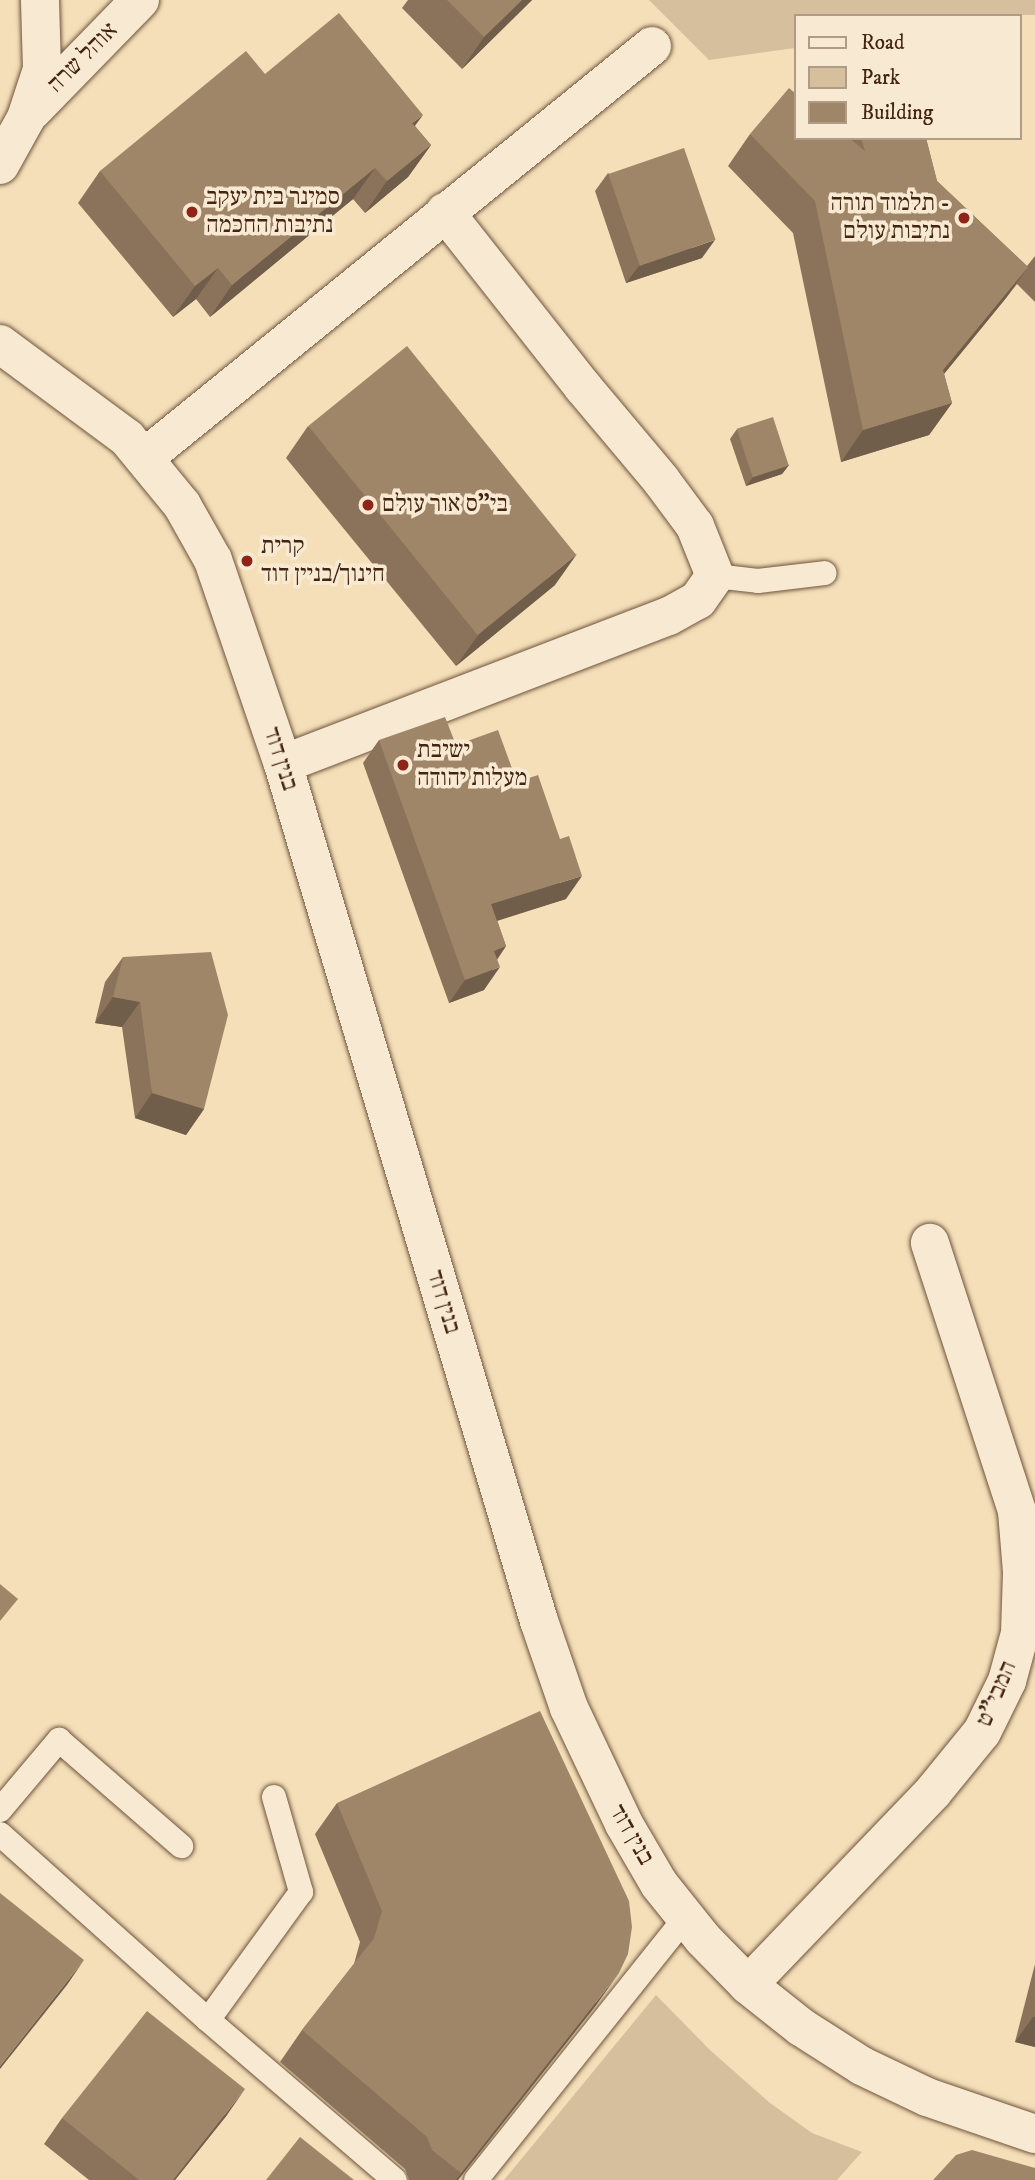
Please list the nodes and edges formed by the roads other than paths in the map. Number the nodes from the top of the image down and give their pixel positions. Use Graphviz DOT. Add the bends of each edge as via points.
graph roads {
  1 [pos="40,0"];
  2 [pos="140,0"];
  3 [pos="652,46"];
  4 [pos="26,118"];
  5 [pos="0,164"];
  6 [pos="445,212"];
  7 [pos="0,344"];
  8 [pos="144,458"];
  9 [pos="825,573"];
  10 [pos="715,576"];
  11 [pos="283,764"];
  12 [pos="930,1243"];
  13 [pos="274,1797"];
  14 [pos="0,1810"];
  15 [pos="0,1834"];
  16 [pos="181,1846"];
  17 [pos="686,1917"];
  18 [pos="748,1985"];
  19 [pos="208,2020"];
  20 [pos="1035,2133"];
  21 [pos="395,2180"];
  22 [pos="476,2180"];
  1 -- 4 [label="street, אוהל שרה" via="42,69"];
  2 -- 4 [label="street, אוהל שרה"];
  3 -- 6 [label="street"];
  4 -- 5 [label="street, אוהל שרה"];
  6 -- 8 [label="street"];
  6 -- 10 [label="street" via="661,480 695,526"];
  7 -- 8 [label="street, בנין דוד" via="127,438"];
  8 -- 11 [label="street, בנין דוד" via="182,505 213,560"];
  9 -- 10 [label="lane" via="758,581"];
  10 -- 11 [label="street" via="698,600 669,616"];
  11 -- 17 [label="street, בנין דוד" via="569,1708 624,1824 659,1884"];
  12 -- 18 [label="street, המבי\"ט" via="1017,1511 1020,1633 1007,1681 982,1732 933,1792"];
  13 -- 19 [label="lane" via="301,1892"];
  14 -- 16 [label="lane" via="59,1740"];
  15 -- 19 [label="lane"];
  17 -- 18 [label="street, בנין דוד"];
  17 -- 22 [label="lane"];
  18 -- 20 [label="street, בנין דוד" via="801,2027 862,2066 939,2101"];
  19 -- 21 [label="lane"];
}
